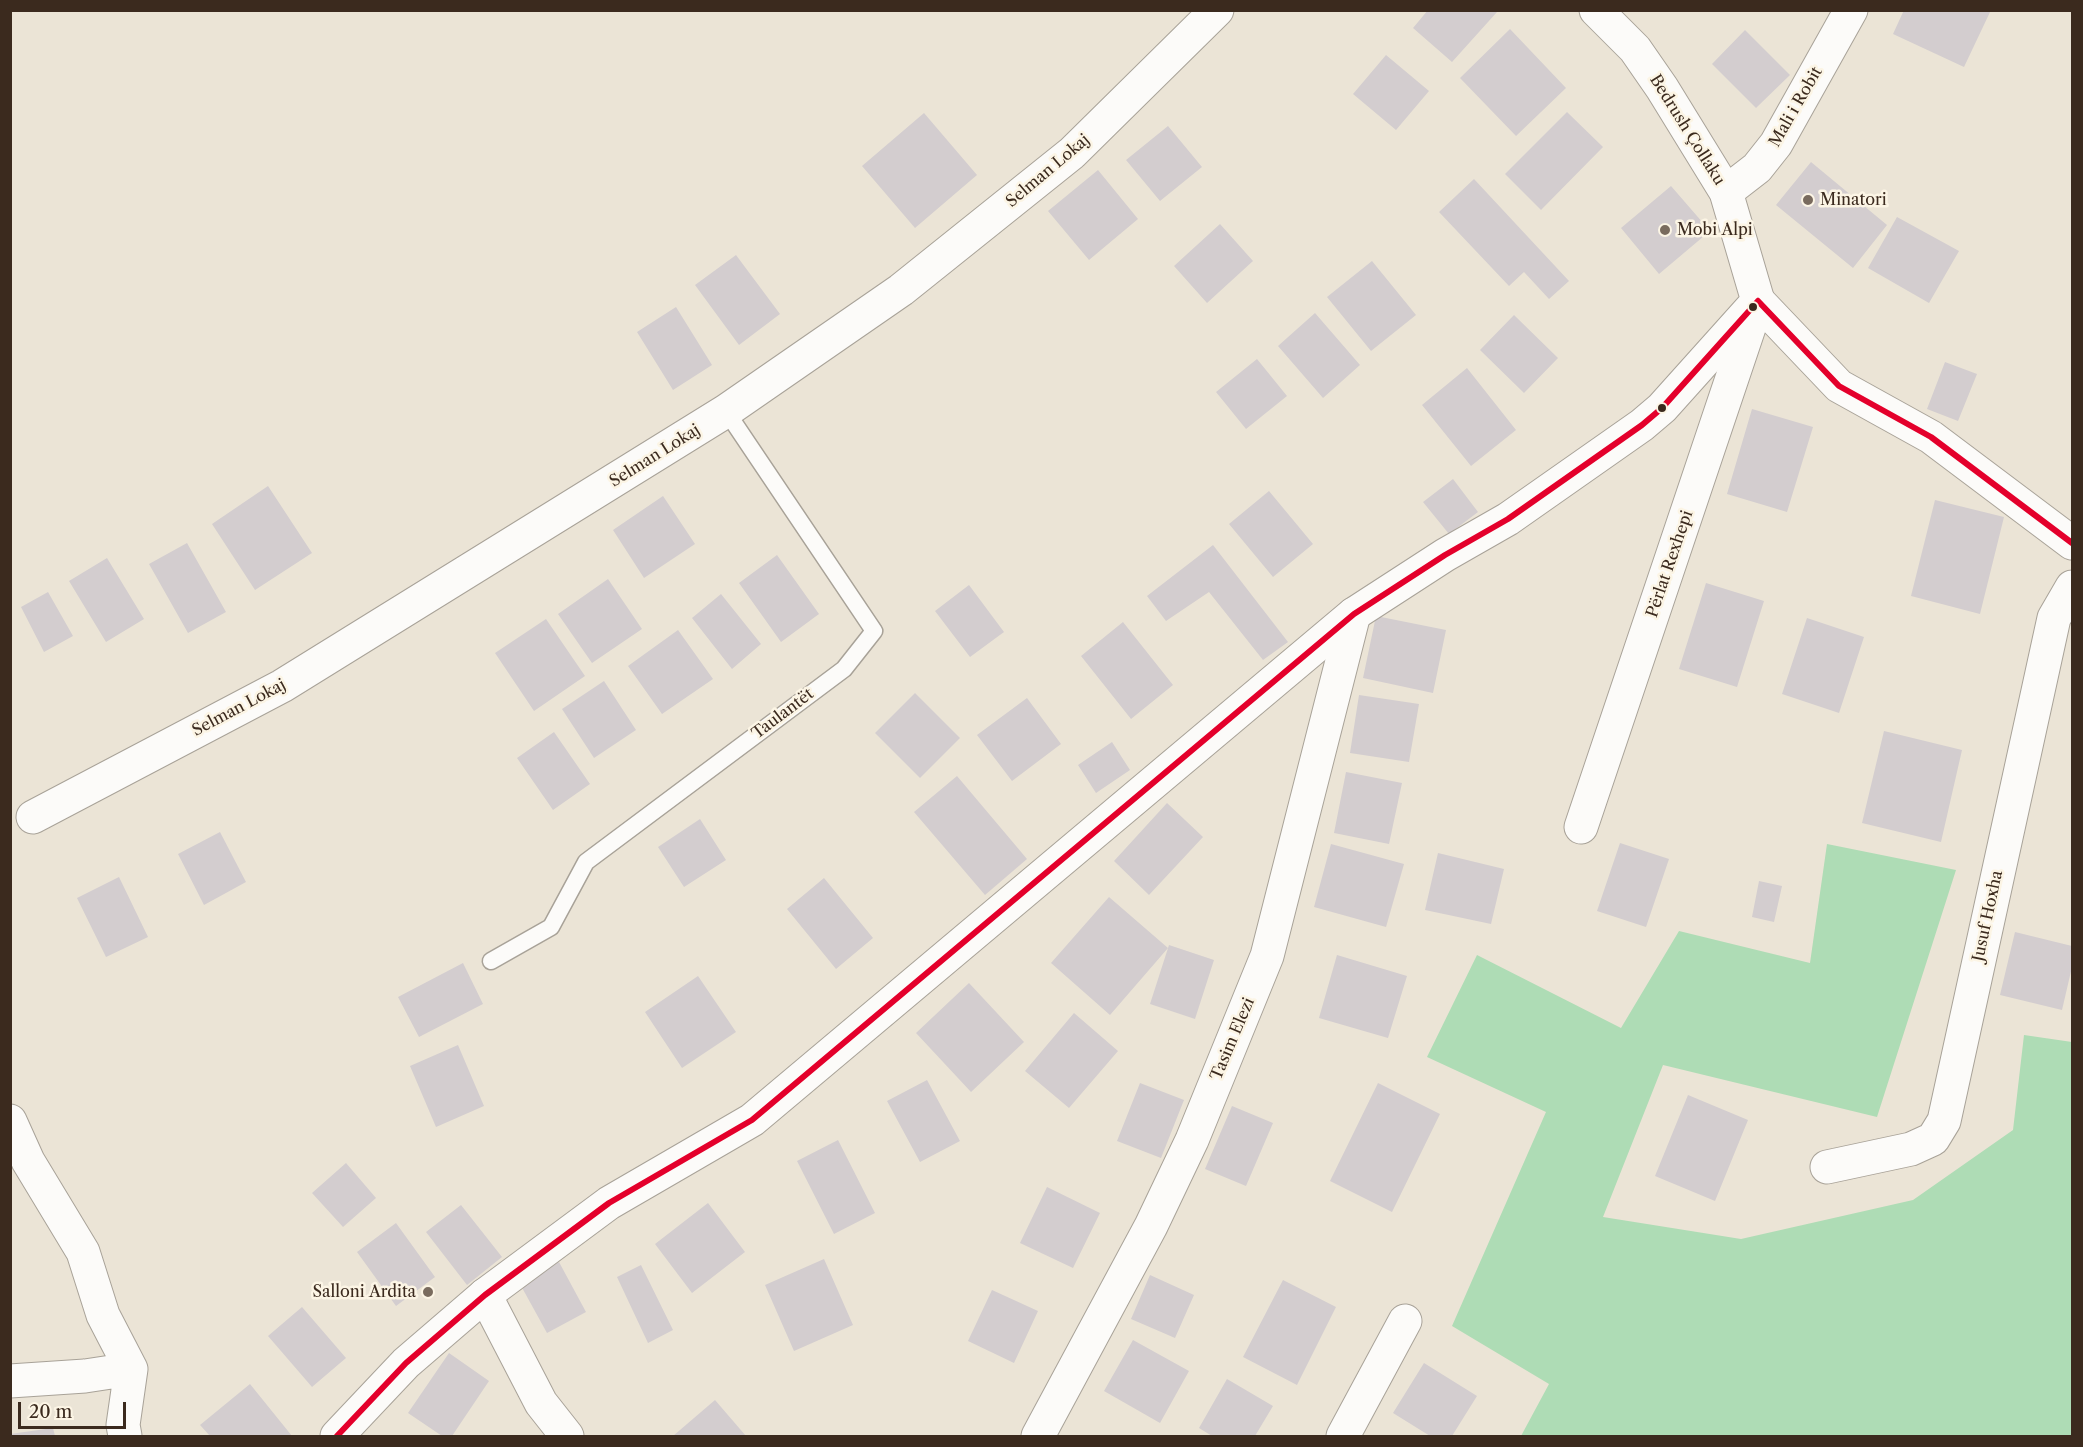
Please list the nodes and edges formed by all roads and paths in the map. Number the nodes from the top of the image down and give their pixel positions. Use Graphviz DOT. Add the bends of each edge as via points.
graph roads {
  1 [pos="1217,10"];
  2 [pos="1596,10"];
  3 [pos="1851,10"];
  4 [pos="1726,192"];
  5 [pos="1758,301"];
  6 [pos="726,411"];
  7 [pos="2073,543"];
  8 [pos="2073,587"];
  9 [pos="1354,614"];
  10 [pos="33,817"];
  11 [pos="1581,827"];
  12 [pos="490,961"];
  13 [pos="10,1121"];
  14 [pos="1827,1167"];
  15 [pos="485,1295"];
  16 [pos="1405,1322"];
  17 [pos="131,1369"];
  18 [pos="10,1381"];
  19 [pos="125,1437"];
  20 [pos="337,1437"];
  21 [pos="567,1437"];
  22 [pos="1038,1437"];
  23 [pos="1343,1437"];
  1 -- 6 [label="street, Selman Lokaj" via="1072,153 901,290"];
  2 -- 4 [label="street, Bedrush Çollaku" via="1635,49"];
  3 -- 4 [label="street, Mali i Robit" via="1776,144 1757,168"];
  4 -- 5 [label="street, Bedrush Çollaku"];
  5 -- 7 [label="street" via="1839,386 1931,437"];
  5 -- 9 [label="street" via="1642,425 1508,519"];
  5 -- 11 [label="street, Përlat Rexhepi"];
  6 -- 10 [label="street, Selman Lokaj" via="282,686"];
  6 -- 12 [label="lane, Taulantët" via="874,631 844,669 586,862 551,927"];
  8 -- 14 [label="street, Jusuf Hoxha" via="2054,618 1944,1121 1933,1139 1911,1149"];
  9 -- 15 [label="street" via="752,1120 609,1203"];
  9 -- 22 [label="street, Tasim Elezi" via="1268,956 1152,1226"];
  13 -- 17 [label="street" via="28,1161 83,1252 103,1315"];
  15 -- 20 [label="street" via="406,1363"];
  15 -- 21 [label="street" via="541,1403"];
  16 -- 23 [label="street"];
  17 -- 18 [label="street"];
  17 -- 19 [label="street" via="123,1425"];
}
